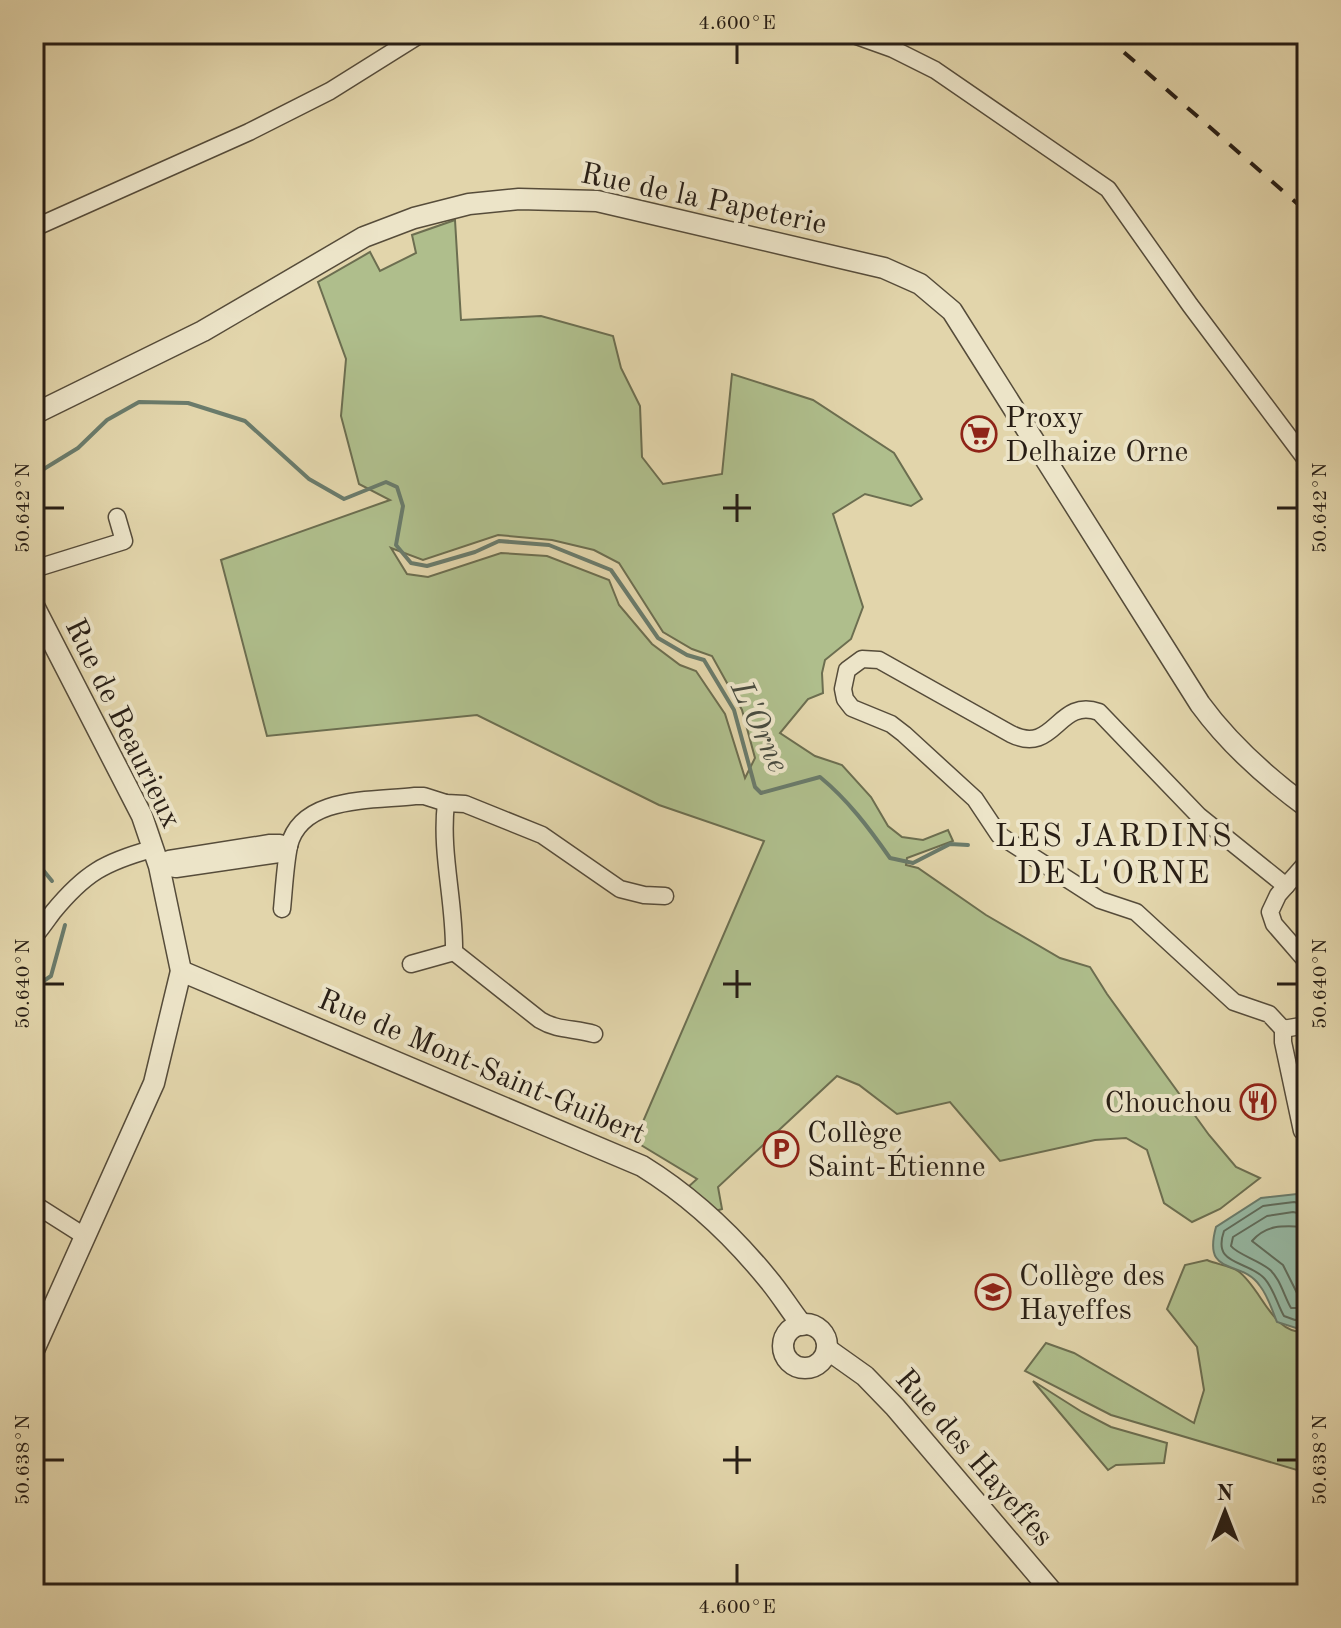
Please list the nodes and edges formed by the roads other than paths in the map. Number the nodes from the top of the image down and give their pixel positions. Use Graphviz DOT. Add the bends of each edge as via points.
graph roads {
  1 [pos="421,34"];
  2 [pos="851,34"];
  3 [pos="34,228"];
  4 [pos="34,414"];
  5 [pos="1307,461"];
  6 [pos="117,517"];
  7 [pos="34,569"];
  8 [pos="34,606"];
  9 [pos="446,803"];
  10 [pos="1307,807"];
  11 [pos="289,846"];
  12 [pos="155,857"];
  13 [pos="1307,862"];
  14 [pos="1286,886"];
  15 [pos="665,896"];
  16 [pos="282,909"];
  17 [pos="34,937"];
  18 [pos="454,952"];
  19 [pos="1307,962"];
  20 [pos="411,964"];
  21 [pos="181,971"];
  22 [pos="1307,1025"];
  23 [pos="1283,1029"];
  24 [pos="594,1034"];
  25 [pos="1302,1131"];
  26 [pos="34,1204"];
  27 [pos="86,1237"];
  28 [pos="794,1330"];
  29 [pos="34,1350"];
  30 [pos="823,1355"];
  31 [pos="1054,1594"];
  1 -- 3 [label="street" via="330,91 261,126"];
  2 -- 5 [label="street" via="935,70 1108,189"];
  4 -- 10 [label="street, Rue de la Papeterie" via="203,331 395,224 469,204 571,199 634,208 869,264 910,278 960,321 1212,721 1265,776"];
  6 -- 7 [label="street" via="124,541"];
  8 -- 12 [label="street, Rue de Beaurieux" via="136,805"];
  9 -- 11 [label="street" via="415,796 333,806 306,816"];
  9 -- 15 [label="street" via="465,804 542,835 620,889"];
  9 -- 18 [label="street" via="443,830"];
  11 -- 12 [label="street" via="279,854 176,869"];
  11 -- 16 [label="street"];
  12 -- 17 [label="street" via="121,857 91,873"];
  12 -- 21 [label="street, Rue de Beaurieux"];
  13 -- 14 [label="street"];
  14 -- 19 [label="street" via="1271,904 1270,916"];
  14 -- 23 [label="street" via="1199,816 1099,712 1072,712 1043,737 1023,740 879,660 858,661 845,674 844,693 852,708 904,734 975,799 995,831 1100,900 1136,912 1234,1002 1269,1014"];
  18 -- 20 [label="street"];
  18 -- 24 [label="street" via="555,1029"];
  21 -- 27 [label="street" via="154,1083"];
  21 -- 28 [label="street, Rue de Mont-Saint-Guibert" via="642,1166 685,1195 771,1282"];
  22 -- 23 [label="street"];
  23 -- 25 [label="street"];
  26 -- 27 [label="street"];
  27 -- 29 [label="street"];
  28 -- 30 [label="street" via="813,1326 822,1331"];
  28 -- 30 [label="street" via="783,1345 792,1363 803,1367"];
  30 -- 31 [label="street, Rue des Hayeffes" via="865,1376"];
}
